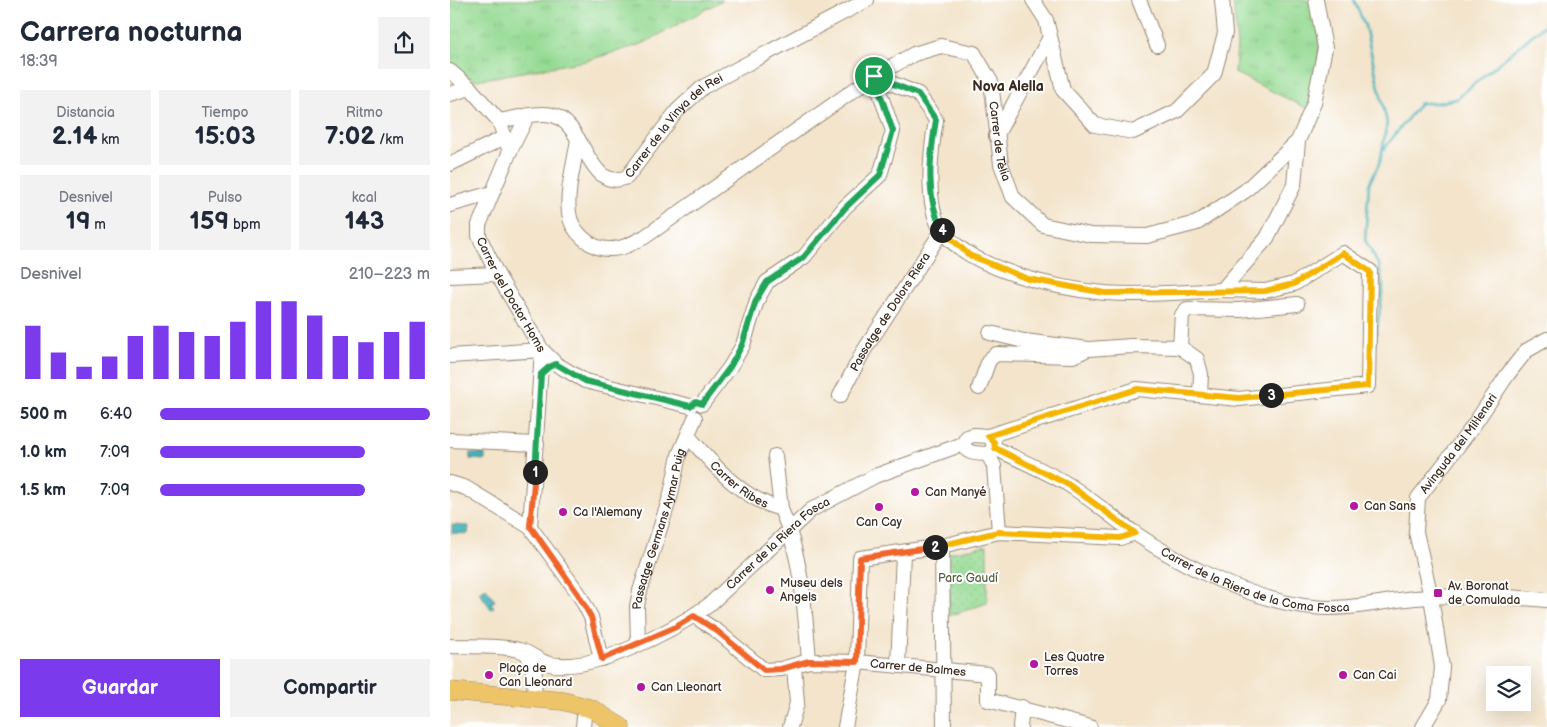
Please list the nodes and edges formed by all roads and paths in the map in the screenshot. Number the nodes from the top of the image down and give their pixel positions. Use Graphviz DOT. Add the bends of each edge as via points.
graph roads {
  1 [pos="867,0"];
  2 [pos="1033,0"];
  3 [pos="1139,0"];
  4 [pos="1222,0"];
  5 [pos="1316,0"];
  6 [pos="1049,39"];
  7 [pos="1157,45"];
  8 [pos="450,70"];
  9 [pos="874,76"];
  10 [pos="470,88"];
  11 [pos="450,94"];
  12 [pos="527,117"];
  13 [pos="499,121"];
  14 [pos="996,136"];
  15 [pos="505,137"];
  16 [pos="578,139"];
  17 [pos="1298,141"];
  18 [pos="510,151"];
  19 [pos="450,164"];
  20 [pos="492,193"];
  21 [pos="450,205"];
  22 [pos="942,231"];
  23 [pos="497,274"];
  24 [pos="450,276"];
  25 [pos="1222,290"];
  26 [pos="1297,304"];
  27 [pos="990,333"];
  28 [pos="1547,339"];
  29 [pos="1180,347"];
  30 [pos="1089,348"];
  31 [pos="542,350"];
  32 [pos="450,356"];
  33 [pos="556,364"];
  34 [pos="541,374"];
  35 [pos="979,388"];
  36 [pos="1200,395"];
  37 [pos="840,396"];
  38 [pos="696,409"];
  39 [pos="688,436"];
  40 [pos="450,440"];
  41 [pos="537,444"];
  42 [pos="963,444"];
  43 [pos="991,446"];
  44 [pos="775,456"];
  45 [pos="450,483"];
  46 [pos="781,509"];
  47 [pos="530,526"];
  48 [pos="790,530"];
  49 [pos="998,532"];
  50 [pos="1135,533"];
  51 [pos="942,546"];
  52 [pos="903,553"];
  53 [pos="1431,597"];
  54 [pos="1547,600"];
  55 [pos="694,616"];
  56 [pos="638,644"];
  57 [pos="450,646"];
  58 [pos="527,653"];
  59 [pos="602,659"];
  60 [pos="809,661"];
  61 [pos="857,662"];
  62 [pos="550,664"];
  63 [pos="794,666"];
  64 [pos="898,666"];
  65 [pos="943,670"];
  66 [pos="536,675"];
  67 [pos="450,692"];
  68 [pos="534,697"];
  69 [pos="585,706"];
  70 [pos="1022,707"];
  71 [pos="583,727"];
  72 [pos="621,727"];
  73 [pos="790,727"];
  74 [pos="844,727"];
  75 [pos="944,727"];
  76 [pos="1020,727"];
  77 [pos="1090,727"];
  78 [pos="1423,727"];
  1 -- 16 [label="street, Carrer de la Vinya del Rei" via="703,87 677,111 627,177 618,181 608,180 600,174"];
  2 -- 6 [label="street" via="1046,20"];
  3 -- 7 [label="street"];
  4 -- 6 [label="street" via="1225,33 1214,74 1177,111 1133,132 1095,125 1063,90"];
  5 -- 17 [label="street, Carrer de Tèlia" via="1325,48 1314,102"];
  6 -- 14 [label="street"];
  8 -- 10 [label="street"];
  9 -- 14 [label="street, Carrer de Tèlia" via="914,54 941,46 974,54 991,82"];
  9 -- 16 [label="street, Carrer de Tèlia" via="646,236 627,246 600,248 580,236 573,225 569,197"];
  9 -- 22 [label="street" via="918,94 936,120 929,159 935,215"];
  9 -- 38 [label="street, Passatge Germans Aymar Puig" via="893,131 880,175 845,208 804,257 767,282 756,300 742,345 730,367"];
  10 -- 11 [label="street"];
  10 -- 13 [label="street"];
  12 -- 13 [label="street, Carrer de la Vinya del Rei"];
  12 -- 16 [label="street, Carrer de la Vinya del Rei" via="542,113 554,115 563,120"];
  12 -- 18 [label="street, Carrer del Doctor Homs"];
  13 -- 15 [label="street"];
  14 -- 17 [label="street, Carrer de Tèlia" via="1001,164 1013,197 1043,226 1091,235 1147,236 1196,222 1245,191"];
  15 -- 18 [label="street"];
  15 -- 19 [label="street"];
  17 -- 25 [label="street" via="1294,185 1267,238"];
  18 -- 20 [label="street, Carrer del Doctor Homs"];
  20 -- 21 [label="street"];
  20 -- 23 [label="street, Carrer del Doctor Homs" via="480,224 479,236"];
  22 -- 25 [label="street" via="969,255 1028,279 1105,293"];
  22 -- 37 [label="street, Passatge de Dolors Riera" via="864,352"];
  23 -- 24 [label="street"];
  23 -- 31 [label="street, Carrer del Doctor Homs"];
  25 -- 36 [label="street" via="1265,291 1294,284 1343,253 1370,272 1368,386 1239,398"];
  26 -- 29 [label="street" via="1240,310 1187,309 1182,316"];
  27 -- 30 [label="street" via="1024,342"];
  28 -- 53 [label="street, Avinguda del Mil·lenari" via="1526,351 1418,498 1416,532"];
  29 -- 30 [label="street"];
  29 -- 36 [label="street" via="1198,359"];
  30 -- 35 [label="street" via="1073,356 996,354 989,360"];
  31 -- 32 [label="street"];
  31 -- 33 [label="street, Carrer del Doctor Homs"];
  31 -- 34 [label="street"];
  33 -- 34 [label="street"];
  33 -- 38 [label="street, Carrer del Doctor Homs" via="585,381"];
  34 -- 41 [label="street"];
  36 -- 43 [label="street" via="1137,389"];
  38 -- 39 [label="street, Passatge Germans Aymar Puig"];
  39 -- 46 [label="street, Carrer Ribes" via="729,480 764,504"];
  39 -- 56 [label="street, Passatge Germans Aymar Puig" via="679,456 640,591"];
  40 -- 41 [label="street"];
  41 -- 47 [label="street"];
  42 -- 43 [label="street, Carrer de la Riera de la Coma Fosca" via="969,452"];
  42 -- 48 [label="street, Carrer de la Riera Fosca" via="875,476 812,510"];
  43 -- 49 [label="street"];
  43 -- 50 [label="street, Carrer de la Riera de la Coma Fosca" via="1069,485"];
  44 -- 46 [label="street"];
  45 -- 47 [label="street" via="466,488"];
  46 -- 48 [label="street, Carrer Ribes"];
  47 -- 59 [label="street" via="591,617"];
  48 -- 55 [label="street, Carrer de la Riera Fosca" via="709,606"];
  48 -- 60 [label="street, Carrer Ribes" via="803,593"];
  49 -- 50 [label="street" via="1120,538"];
  49 -- 51 [label="street"];
  50 -- 53 [label="street, Carrer de la Riera de la Coma Fosca" via="1227,584 1312,607 1338,608"];
  51 -- 52 [label="street"];
  51 -- 65 [label="street"];
  52 -- 61 [label="street" via="860,558"];
  52 -- 64 [label="street"];
  53 -- 54 [label="street, Carrer de la Riera de la Coma Fosca"];
  53 -- 78 [label="street, Avinguda del Mil·lenari" via="1442,684 1439,700"];
  55 -- 56 [label="street, Carrer de la Riera Fosca"];
  55 -- 63 [label="street, Carrer de Balmes" via="764,670"];
  56 -- 59 [label="street, Carrer de la Riera Fosca"];
  57 -- 58 [label="street"];
  58 -- 62 [label="street"];
  58 -- 66 [label="street"];
  59 -- 62 [label="street"];
  60 -- 61 [label="street, Carrer de Balmes"];
  60 -- 63 [label="street, Carrer de Balmes"];
  61 -- 64 [label="street, Carrer de Balmes"];
  61 -- 74 [label="street"];
  62 -- 66 [label="street" via="540,668"];
  63 -- 73 [label="street" via="797,703"];
  64 -- 65 [label="street, Carrer de Balmes"];
  65 -- 70 [label="street, Carrer de Balmes" via="988,674 988,700"];
  65 -- 75 [label="street"];
  66 -- 68 [label="street"];
  67 -- 68 [label="main road"];
  68 -- 69 [label="main road"];
  69 -- 71 [label="street"];
  69 -- 72 [label="main road"];
  70 -- 76 [label="street"];
  70 -- 77 [label="street"];
}
